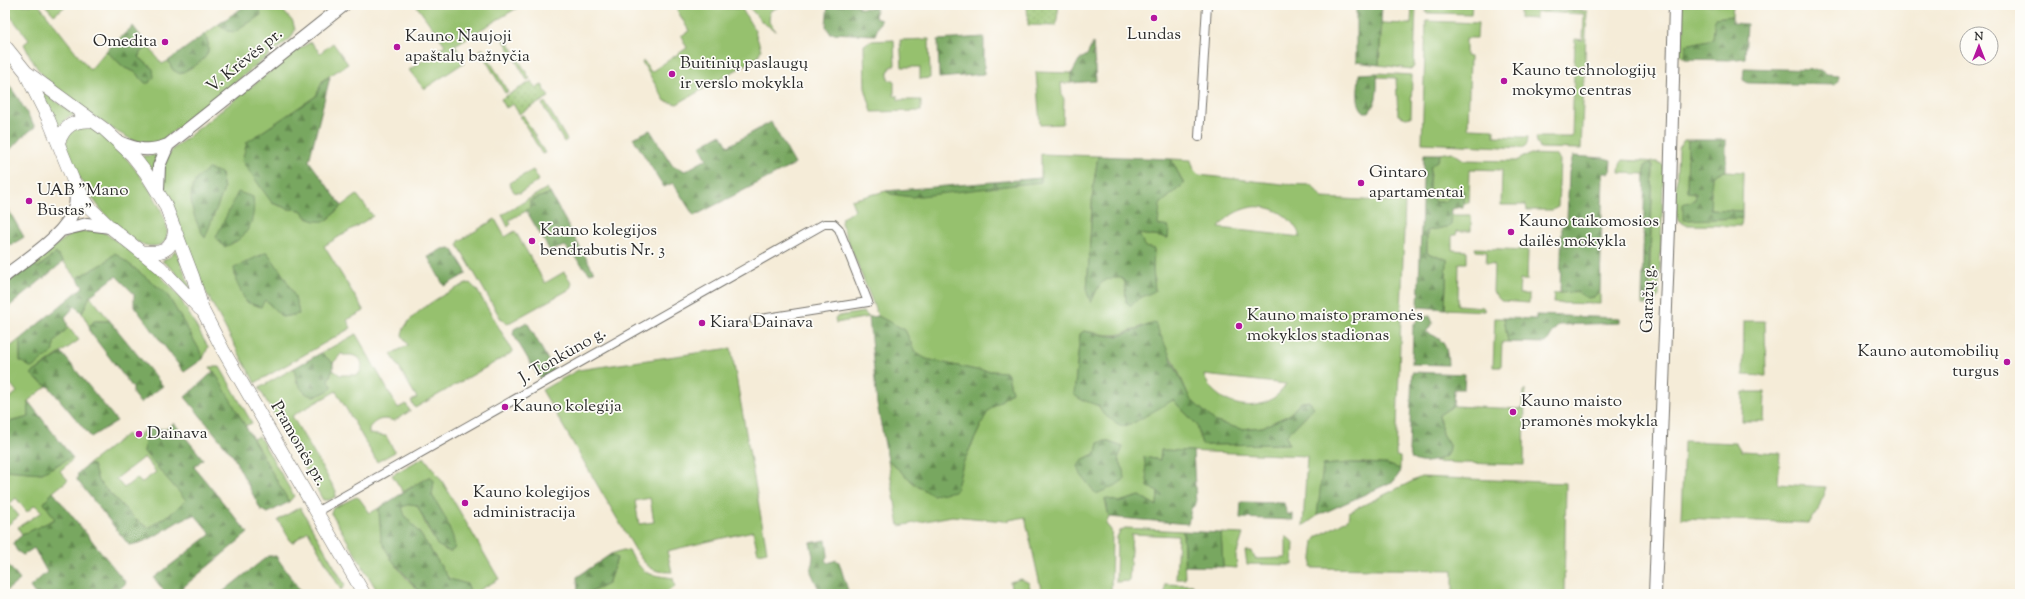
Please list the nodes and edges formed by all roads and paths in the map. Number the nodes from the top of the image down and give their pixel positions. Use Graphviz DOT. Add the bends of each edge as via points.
graph roads {
  1 [pos="344,5"];
  2 [pos="1207,5"];
  3 [pos="1674,5"];
  4 [pos="5,46"];
  5 [pos="26,72"];
  6 [pos="92,121"];
  7 [pos="1199,137"];
  8 [pos="118,141"];
  9 [pos="58,143"];
  10 [pos="168,145"];
  11 [pos="73,180"];
  12 [pos="158,190"];
  13 [pos="110,228"];
  14 [pos="175,229"];
  15 [pos="62,230"];
  16 [pos="142,252"];
  17 [pos="5,276"];
  18 [pos="202,311"];
  19 [pos="754,320"];
  20 [pos="316,512"];
  21 [pos="364,594"];
  22 [pos="1655,594"];
  1 -- 10 [label="street, V. Krėvės pr."];
  2 -- 7 [label="street"];
  3 -- 22 [label="street, Garažų g." via="1669,228"];
  4 -- 5 [label="main road"];
  5 -- 6 [label="main road"];
  5 -- 9 [label="main road"];
  6 -- 8 [label="main road, Pramonės pr."];
  6 -- 9 [label="main road" via="78,121 69,125"];
  8 -- 10 [label="street, V. Krėvės pr." via="150,150"];
  8 -- 12 [label="main road, Pramonės pr."];
  9 -- 11 [label="main road, Pramonės pr."];
  10 -- 12 [label="street, V. Krėvės pr." via="159,166"];
  11 -- 13 [label="main road, Pramonės pr." via="90,208"];
  11 -- 15 [label="street" via="75,207"];
  12 -- 14 [label="main road, Pramonės pr."];
  13 -- 15 [label="street" via="88,224"];
  13 -- 16 [label="main road, Pramonės pr."];
  14 -- 16 [label="main road" via="170,245 164,251"];
  14 -- 18 [label="main road, Pramonės pr." via="193,277"];
  15 -- 17 [label="street"];
  16 -- 18 [label="main road, Pramonės pr." via="160,266"];
  18 -- 20 [label="main road, Pramonės pr."];
  19 -- 20 [label="street, J. Tonkūno g." via="868,302 839,229 834,224 824,224"];
  20 -- 21 [label="main road, Pramonės pr."];
}
